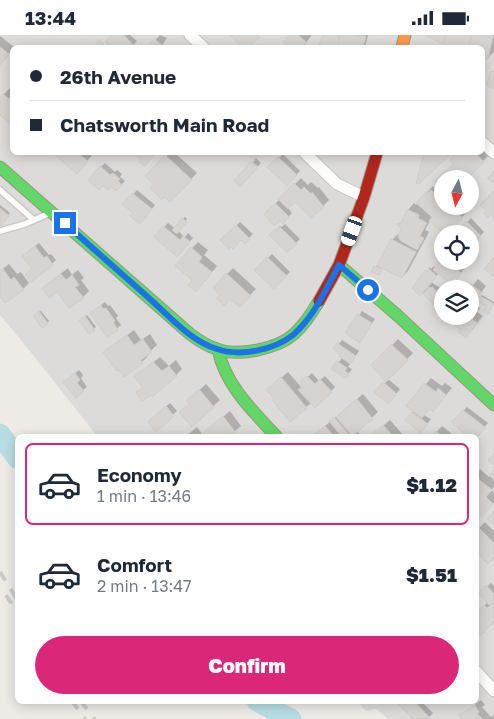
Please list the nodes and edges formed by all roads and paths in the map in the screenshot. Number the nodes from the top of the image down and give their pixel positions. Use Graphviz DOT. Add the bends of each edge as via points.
graph roads {
  1 [pos="190,35"];
  2 [pos="201,45"];
  3 [pos="307,155"];
  4 [pos="376,155"];
  5 [pos="0,167"];
  6 [pos="0,190"];
  7 [pos="364,197"];
  8 [pos="52,212"];
  9 [pos="34,221"];
  10 [pos="0,231"];
  11 [pos="339,265"];
  12 [pos="218,350"];
  13 [pos="494,405"];
  14 [pos="274,434"];
  15 [pos="479,674"];
  16 [pos="494,691"];
  1 -- 2 [label="street"];
  3 -- 7 [label="street" via="337,185"];
  4 -- 7 [label="street"];
  5 -- 8 [label="street"];
  6 -- 9 [label="lane"];
  7 -- 11 [label="street"];
  8 -- 9 [label="lane"];
  8 -- 12 [label="street" via="190,334"];
  9 -- 10 [label="lane"];
  11 -- 12 [label="street" via="315,308 293,335 281,343 254,351"];
  11 -- 13 [label="street"];
  12 -- 14 [label="street" via="222,368 232,384"];
  15 -- 16 [label="street"];
}
